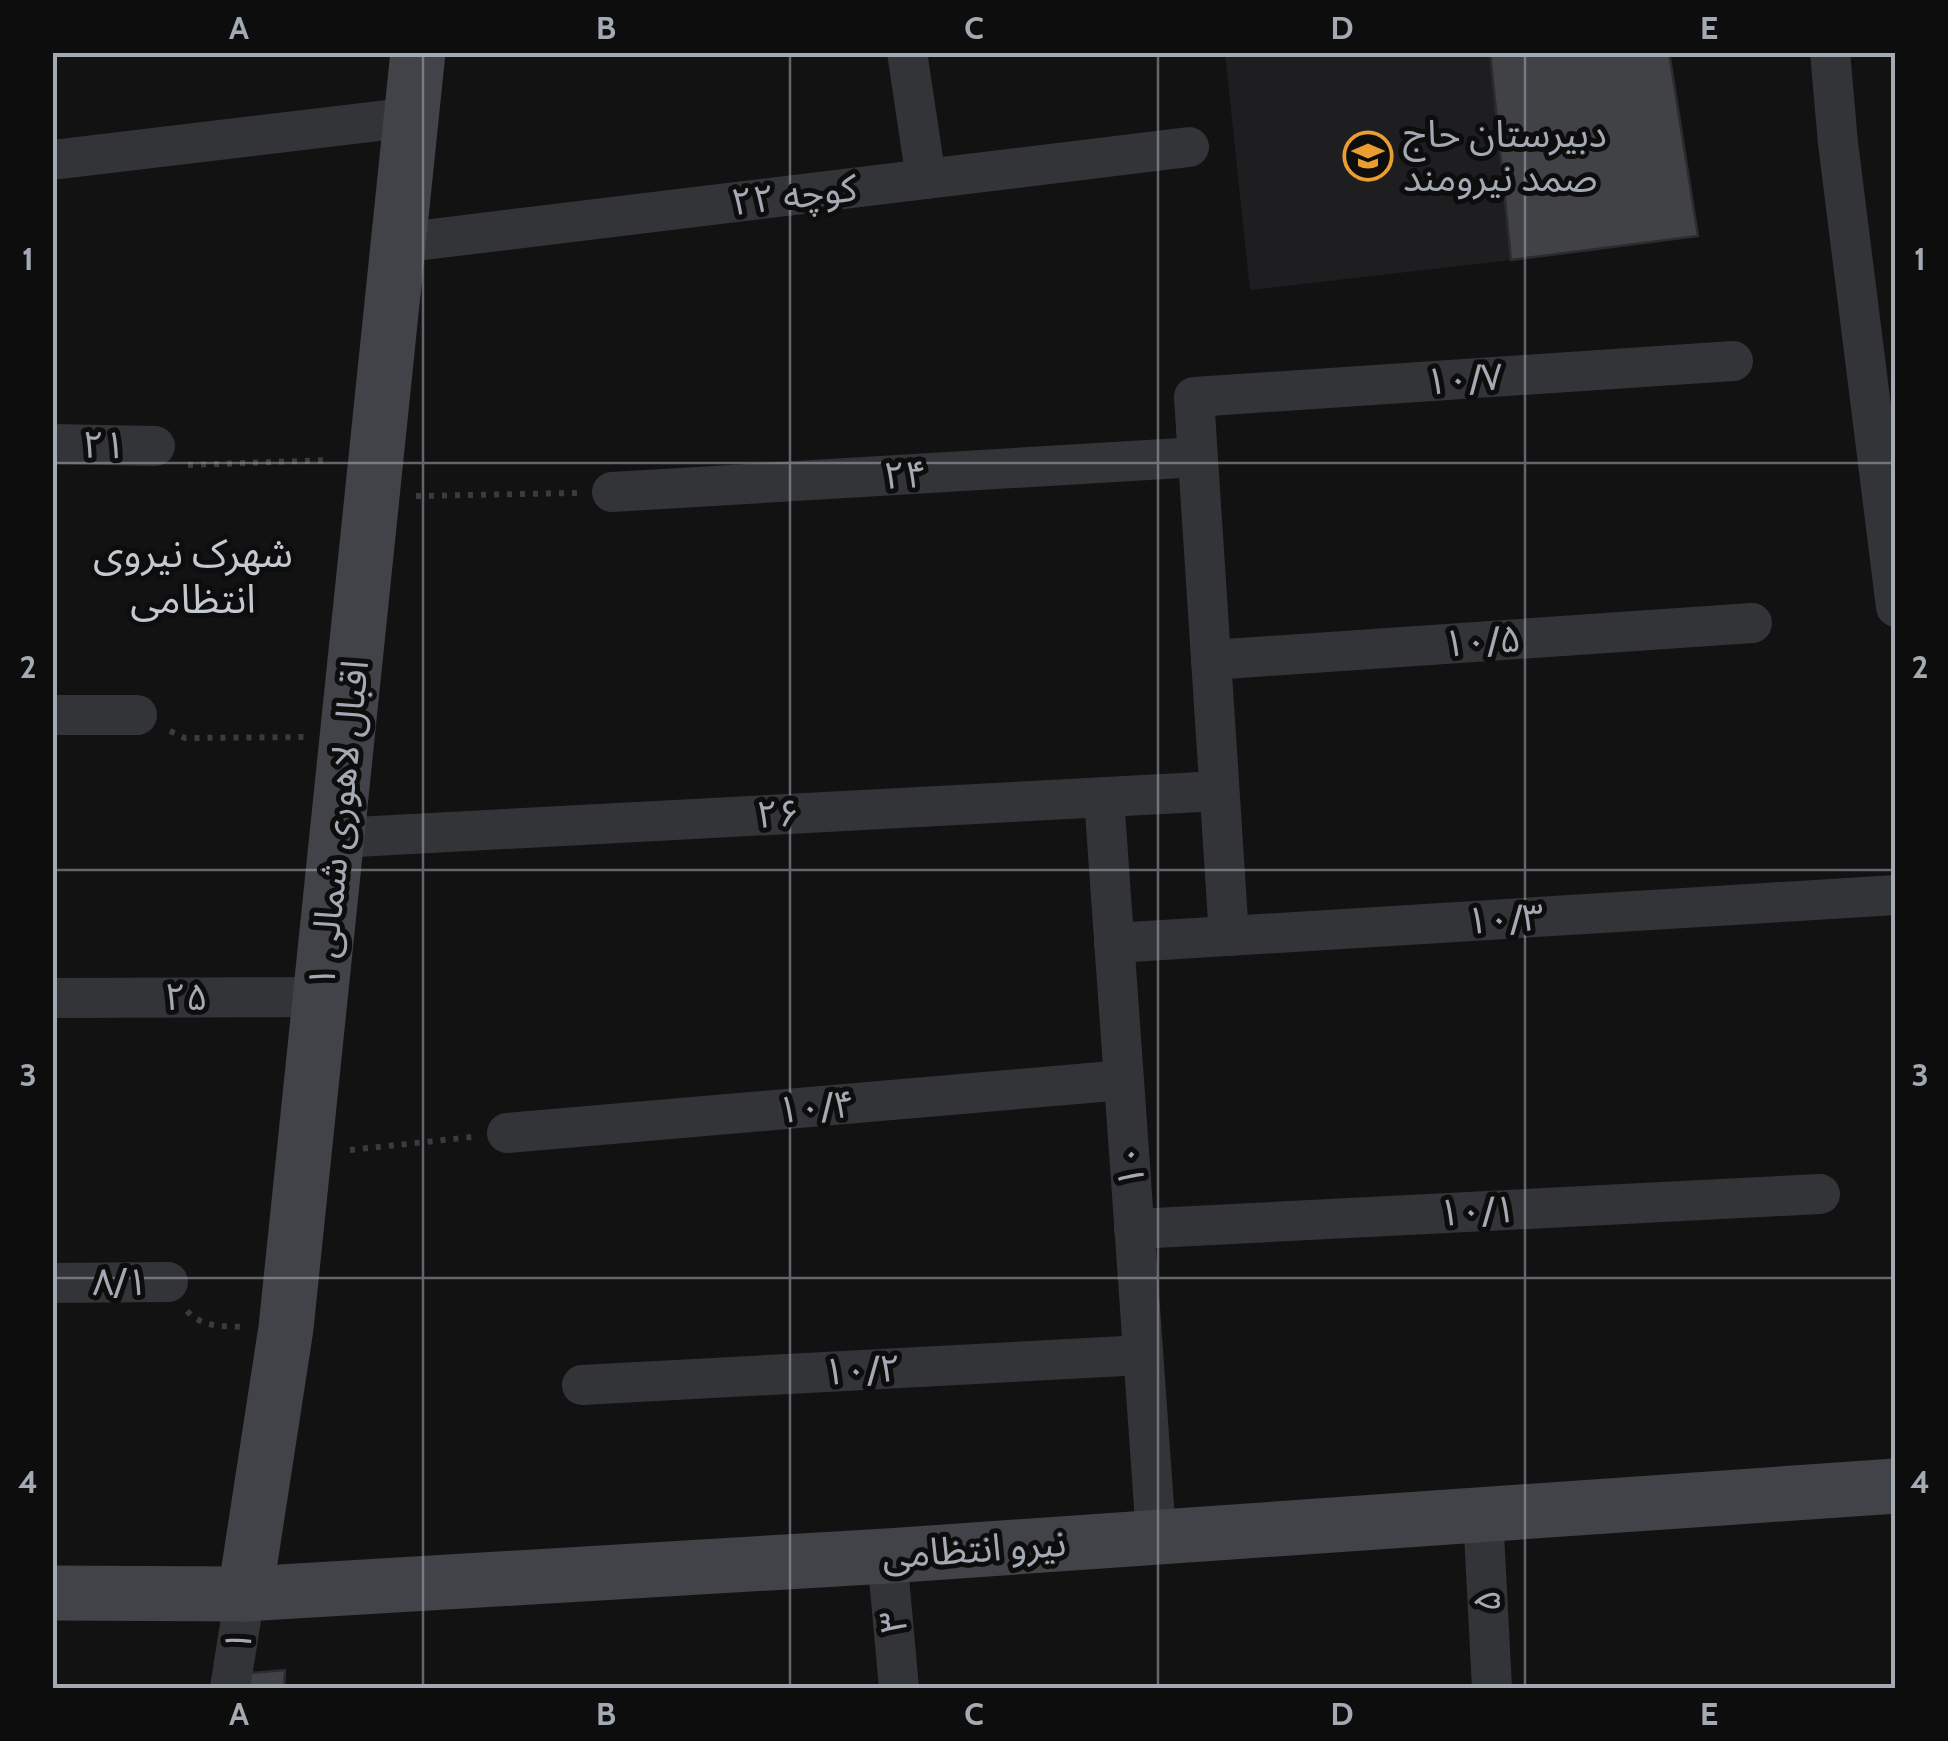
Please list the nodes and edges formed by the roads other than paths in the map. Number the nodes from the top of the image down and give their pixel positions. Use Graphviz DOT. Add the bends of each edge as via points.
graph roads {
  1 [pos="418,52"];
  2 [pos="907,52"];
  3 [pos="1830,52"];
  4 [pos="412,117"];
  5 [pos="1188,147"];
  6 [pos="52,160"];
  7 [pos="926,179"];
  8 [pos="399,243"];
  9 [pos="1733,362"];
  10 [pos="52,444"];
  11 [pos="155,446"];
  12 [pos="1198,457"];
  13 [pos="612,492"];
  14 [pos="1896,607"];
  15 [pos="1752,623"];
  16 [pos="1211,660"];
  17 [pos="52,715"];
  18 [pos="137,715"];
  19 [pos="1219,791"];
  20 [pos="1104,797"];
  21 [pos="336,838"];
  22 [pos="1896,895"];
  23 [pos="1229,936"];
  24 [pos="1114,943"];
  25 [pos="320,997"];
  26 [pos="52,998"];
  27 [pos="1124,1080"];
  28 [pos="507,1134"];
  29 [pos="1820,1194"];
  30 [pos="1134,1229"];
  31 [pos="168,1282"];
  32 [pos="52,1283"];
  33 [pos="1143,1355"];
  34 [pos="582,1384"];
  35 [pos="1896,1486"];
  36 [pos="1483,1514"];
  37 [pos="1156,1536"];
  38 [pos="887,1556"];
  39 [pos="52,1593"];
  40 [pos="245,1594"];
  41 [pos="230,1688"];
  42 [pos="899,1688"];
  43 [pos="1492,1688"];
  1 -- 4 [label="street, اقبال لاهوری شمالی ۱"];
  2 -- 7 [label="street"];
  3 -- 14 [label="street"];
  4 -- 6 [label="street"];
  4 -- 8 [label="street, اقبال لاهوری شمالی ۱"];
  5 -- 7 [label="street, کوچه ۲۲"];
  7 -- 8 [label="street, کوچه ۲۲"];
  8 -- 21 [label="street, اقبال لاهوری شمالی ۱"];
  9 -- 12 [label="street, ۱۰/۷" via="1194,396"];
  10 -- 11 [label="street, ۲۱"];
  12 -- 13 [label="street, ۲۴"];
  12 -- 16 [label="street"];
  15 -- 16 [label="street, ۱۰/۵"];
  16 -- 19 [label="street"];
  17 -- 18 [label="street"];
  19 -- 20 [label="street, ۲۶"];
  19 -- 23 [label="street"];
  20 -- 21 [label="street, ۲۶"];
  20 -- 24 [label="street, ۱۰"];
  21 -- 25 [label="street, اقبال لاهوری شمالی ۱"];
  22 -- 23 [label="street, ۱۰/۳"];
  23 -- 24 [label="street, ۱۰/۳"];
  24 -- 27 [label="street, ۱۰"];
  25 -- 26 [label="street, ۲۵"];
  25 -- 40 [label="street, اقبال لاهوری شمالی ۱" via="286,1328"];
  27 -- 28 [label="street, ۱۰/۴"];
  27 -- 30 [label="street, ۱۰"];
  29 -- 30 [label="street, ۱۰/۱"];
  30 -- 33 [label="street, ۱۰"];
  31 -- 32 [label="street, ۸/۱"];
  33 -- 34 [label="street, ۱۰/۲"];
  33 -- 37 [label="street, ۱۰"];
  35 -- 36 [label="street, نیرو انتظامی"];
  36 -- 37 [label="street, نیرو انتظامی"];
  36 -- 43 [label="street, ۵"];
  37 -- 38 [label="street, نیرو انتظامی"];
  38 -- 40 [label="street, نیرو انتظامی"];
  38 -- 42 [label="street, ۳"];
  39 -- 40 [label="street, نیرو انتظامی"];
  40 -- 41 [label="street, ۱"];
}
